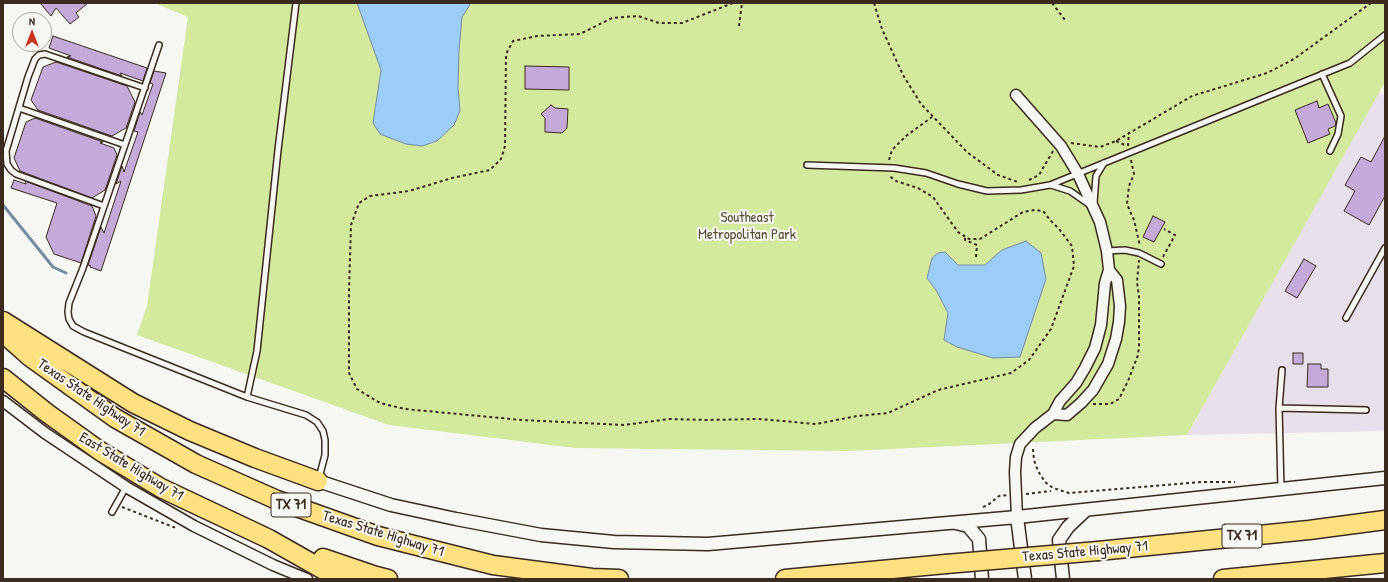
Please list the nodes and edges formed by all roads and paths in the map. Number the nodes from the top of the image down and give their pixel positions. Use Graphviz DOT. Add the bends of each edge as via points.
graph roads {
  1 [pos="296,3"];
  2 [pos="733,3"];
  3 [pos="742,3"];
  4 [pos="874,3"];
  5 [pos="1052,3"];
  6 [pos="1371,3"];
  7 [pos="1065,20"];
  8 [pos="739,26"];
  9 [pos="1385,35"];
  10 [pos="159,45"];
  11 [pos="1322,74"];
  12 [pos="145,88"];
  13 [pos="1016,94"];
  14 [pos="19,108"];
  15 [pos="932,117"];
  16 [pos="1129,132"];
  17 [pos="1116,141"];
  18 [pos="125,145"];
  19 [pos="1061,146"];
  20 [pos="1330,151"];
  21 [pos="1129,153"];
  22 [pos="1104,163"];
  23 [pos="807,165"];
  24 [pos="886,167"];
  25 [pos="1078,174"];
  26 [pos="1050,185"];
  27 [pos="104,206"];
  28 [pos="1094,208"];
  29 [pos="1164,229"];
  30 [pos="965,237"];
  31 [pos="1140,243"];
  32 [pos="1145,247"];
  33 [pos="1385,248"];
  34 [pos="1107,251"];
  35 [pos="1139,253"];
  36 [pos="1157,254"];
  37 [pos="976,257"];
  38 [pos="1161,264"];
  39 [pos="1109,270"];
  40 [pos="1346,318"];
  41 [pos="3,321"];
  42 [pos="3,333"];
  43 [pos="1095,348"];
  44 [pos="1112,352"];
  45 [pos="1282,370"];
  46 [pos="3,378"];
  47 [pos="248,397"];
  48 [pos="3,401"];
  49 [pos="1094,404"];
  50 [pos="1279,408"];
  51 [pos="1366,410"];
  52 [pos="1053,414"];
  53 [pos="1033,449"];
  54 [pos="1385,478"];
  55 [pos="318,481"];
  56 [pos="1242,482"];
  57 [pos="126,487"];
  58 [pos="1281,489"];
  59 [pos="1051,491"];
  60 [pos="1016,494"];
  61 [pos="983,507"];
  62 [pos="1086,510"];
  63 [pos="112,512"];
  64 [pos="1018,517"];
  65 [pos="1385,520"];
  66 [pos="953,523"];
  67 [pos="269,539"];
  68 [pos="1385,563"];
  69 [pos="307,579"];
  70 [pos="345,579"];
  71 [pos="388,579"];
  72 [pos="619,579"];
  73 [pos="785,579"];
  74 [pos="982,579"];
  75 [pos="1025,579"];
  76 [pos="1063,579"];
  77 [pos="1223,579"];
  1 -- 47 [label="lane" via="257,351"];
  2 -- 30 [label="path" via="682,23 659,23 638,16 612,18 580,34 537,36 513,41 506,54 505,146 501,159 490,170 409,191 370,196 359,203 352,225 349,291 349,373 357,389 380,402 405,409 530,421 624,425 669,419 759,419 816,424 888,413 938,390 1011,373 1030,360 1051,329 1074,266 1072,246 1043,211 1023,212 980,239"];
  3 -- 8 [label="path"];
  4 -- 15 [label="path" via="882,29 903,75"];
  5 -- 7 [label="path"];
  6 -- 16 [label="path" via="1294,59 1266,73 1192,96"];
  9 -- 11 [label="lane" via="1350,63"];
  10 -- 12 [label="lane"];
  11 -- 20 [label="lane" via="1341,116 1338,134"];
  11 -- 21 [label="lane"];
  12 -- 14 [label="lane" via="45,54 35,59"];
  12 -- 18 [label="lane"];
  13 -- 19 [label="street"];
  14 -- 18 [label="lane"];
  14 -- 27 [label="lane" via="6,150 7,164 11,170"];
  15 -- 19 [label="path" via="968,152 998,175 1019,183 1039,175 1054,148"];
  15 -- 24 [label="path" via="892,150"];
  16 -- 17 [label="path"];
  16 -- 17 [label="path" via="1128,147"];
  17 -- 19 [label="path" via="1100,147 1071,143"];
  18 -- 27 [label="lane"];
  19 -- 25 [label="street"];
  21 -- 22 [label="lane"];
  21 -- 31 [label="path" via="1134,174 1129,186 1127,204"];
  22 -- 25 [label="lane"];
  22 -- 28 [label="lane" via="1096,176"];
  23 -- 24 [label="lane"];
  24 -- 26 [label="lane" via="926,173 987,191 1021,190"];
  24 -- 30 [label="path" via="886,173 896,181 918,188 933,197 958,232"];
  25 -- 26 [label="lane"];
  25 -- 28 [label="street"];
  26 -- 28 [label="lane" via="1070,191"];
  27 -- 47 [label="lane" via="69,303 69,319 73,326"];
  28 -- 34 [label="street"];
  29 -- 36 [label="path" via="1175,235 1163,258"];
  30 -- 37 [label="path" via="965,240 977,245"];
  31 -- 32 [label="path"];
  31 -- 35 [label="path"];
  33 -- 40 [label="lane"];
  34 -- 35 [label="lane" via="1125,250"];
  34 -- 39 [label="street"];
  35 -- 38 [label="lane"];
  35 -- 49 [label="path" via="1138,355 1119,399 1110,404"];
  39 -- 43 [label="street" via="1102,324"];
  39 -- 44 [label="street" via="1117,280 1120,306"];
  41 -- 55 [label="highway" via="133,403 190,432"];
  42 -- 72 [label="highway, Texas State Highway 71 / TX 71" via="30,357 115,418 196,464 277,500 378,536 493,565"];
  43 -- 44 [label="street" via="1102,347"];
  43 -- 52 [label="street" via="1076,384 1060,401"];
  44 -- 52 [label="street" via="1101,377 1081,403 1067,415"];
  45 -- 50 [label="lane"];
  46 -- 67 [label="highway, East State Highway 71 / TX 71" via="107,455 161,488"];
  47 -- 55 [label="lane" via="306,415 317,422 325,440 325,455"];
  48 -- 57 [label="street" via="45,433"];
  50 -- 51 [label="lane"];
  50 -- 58 [label="lane"];
  52 -- 60 [label="street" via="1020,444 1016,457"];
  53 -- 56 [label="path" via="1038,472 1045,482 1052,488 1069,493 1202,482"];
  54 -- 58 [label="street"];
  55 -- 66 [label="street" via="391,505 456,520 541,535 614,542 708,544"];
  57 -- 63 [label="lane"];
  57 -- 69 [label="street" via="194,526 273,566"];
  58 -- 62 [label="street"];
  59 -- 60 [label="path"];
  60 -- 61 [label="path" via="999,496"];
  60 -- 64 [label="street"];
  62 -- 64 [label="street"];
  62 -- 76 [label="street" via="1068,527 1059,540"];
  64 -- 66 [label="street"];
  64 -- 75 [label="street"];
  65 -- 73 [label="highway, Texas State Highway 71 / TX 71, bridge" via="1098,551"];
  66 -- 74 [label="street" via="968,526 979,539"];
  67 -- 70 [label="highway" via="329,573"];
  67 -- 71 [label="highway, TX 71"];
  68 -- 77 [label="highway"];
}
